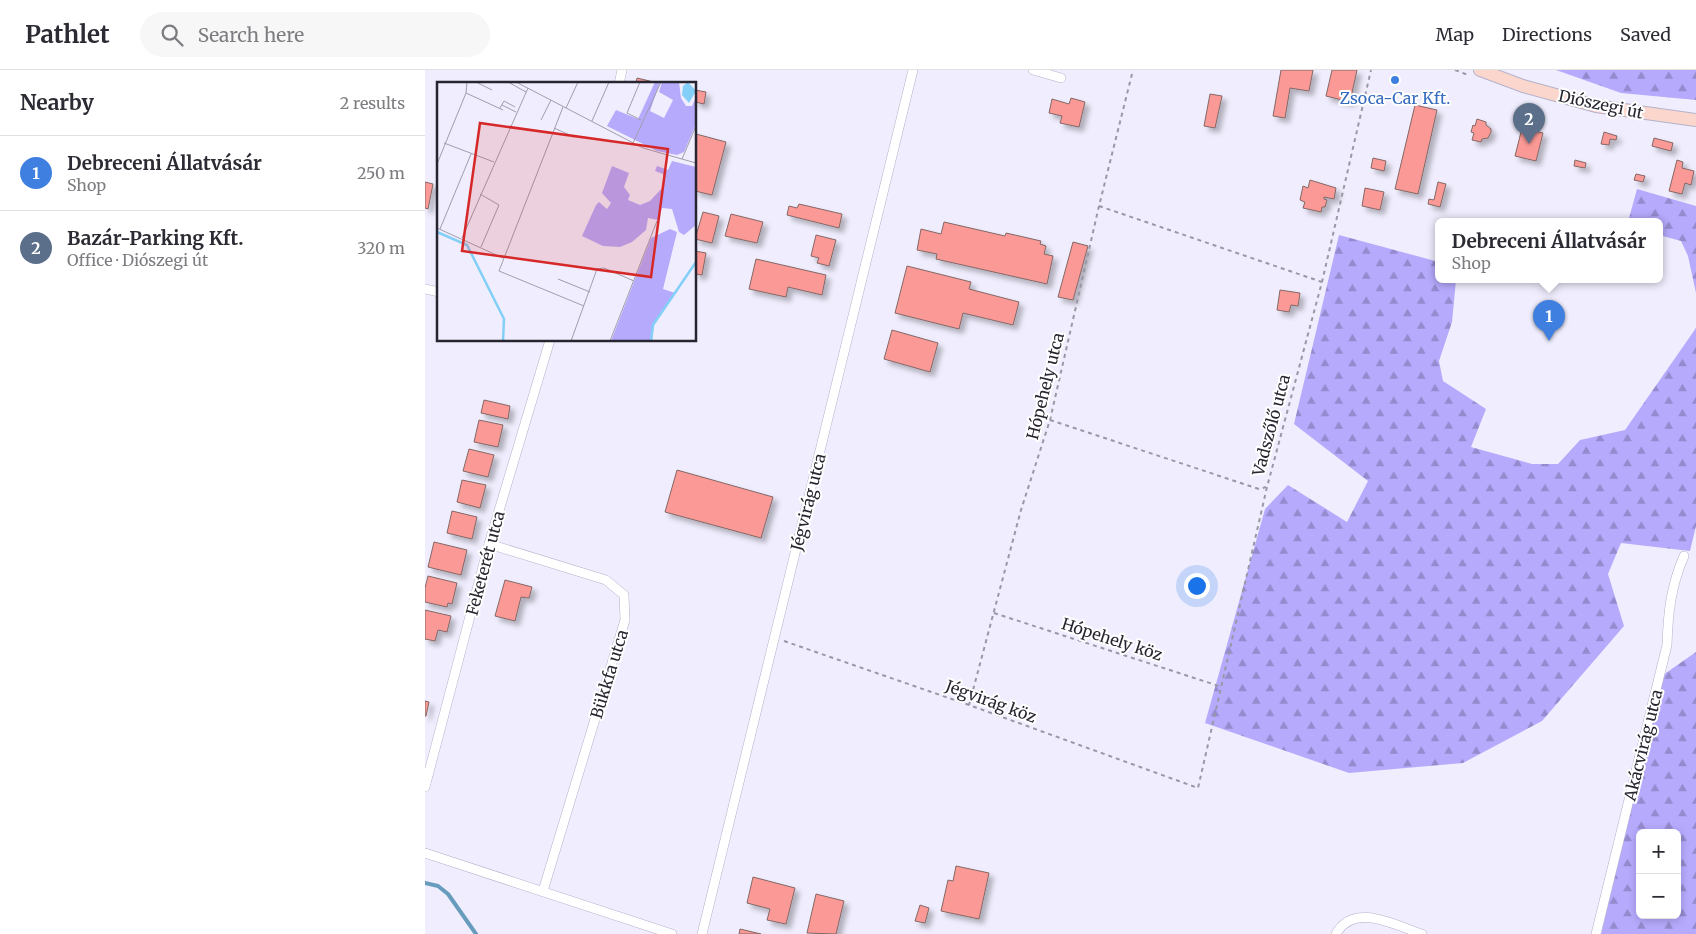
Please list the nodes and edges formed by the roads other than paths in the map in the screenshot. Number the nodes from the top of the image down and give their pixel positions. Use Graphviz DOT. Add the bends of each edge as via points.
graph roads {
  1 [pos="913,70"];
  2 [pos="1033,70"];
  3 [pos="1480,70"];
  4 [pos="1061,78"];
  5 [pos="1696,120"];
  6 [pos="550,341"];
  7 [pos="489,544"];
  8 [pos="1684,556"];
  9 [pos="425,787"];
  10 [pos="425,853"];
  11 [pos="543,891"];
  12 [pos="671,934"];
  13 [pos="702,934"];
  14 [pos="1336,934"];
  15 [pos="1422,934"];
  16 [pos="1597,934"];
  1 -- 13 [label="street, Jégvirág utca"];
  2 -- 4 [label="street"];
  3 -- 5 [label="main road, Diószegi út" via="1523,86 1596,106"];
  6 -- 7 [label="street, Feketerét utca"];
  7 -- 9 [label="street, Feketerét utca"];
  7 -- 11 [label="street, Bükkfa utca" via="606,580 624,595 625,620"];
  8 -- 16 [label="street, Akácvirág utca" via="1670,598 1667,645"];
  10 -- 11 [label="street"];
  11 -- 12 [label="street"];
  14 -- 15 [label="street" via="1345,922 1358,917 1381,919"];
}
